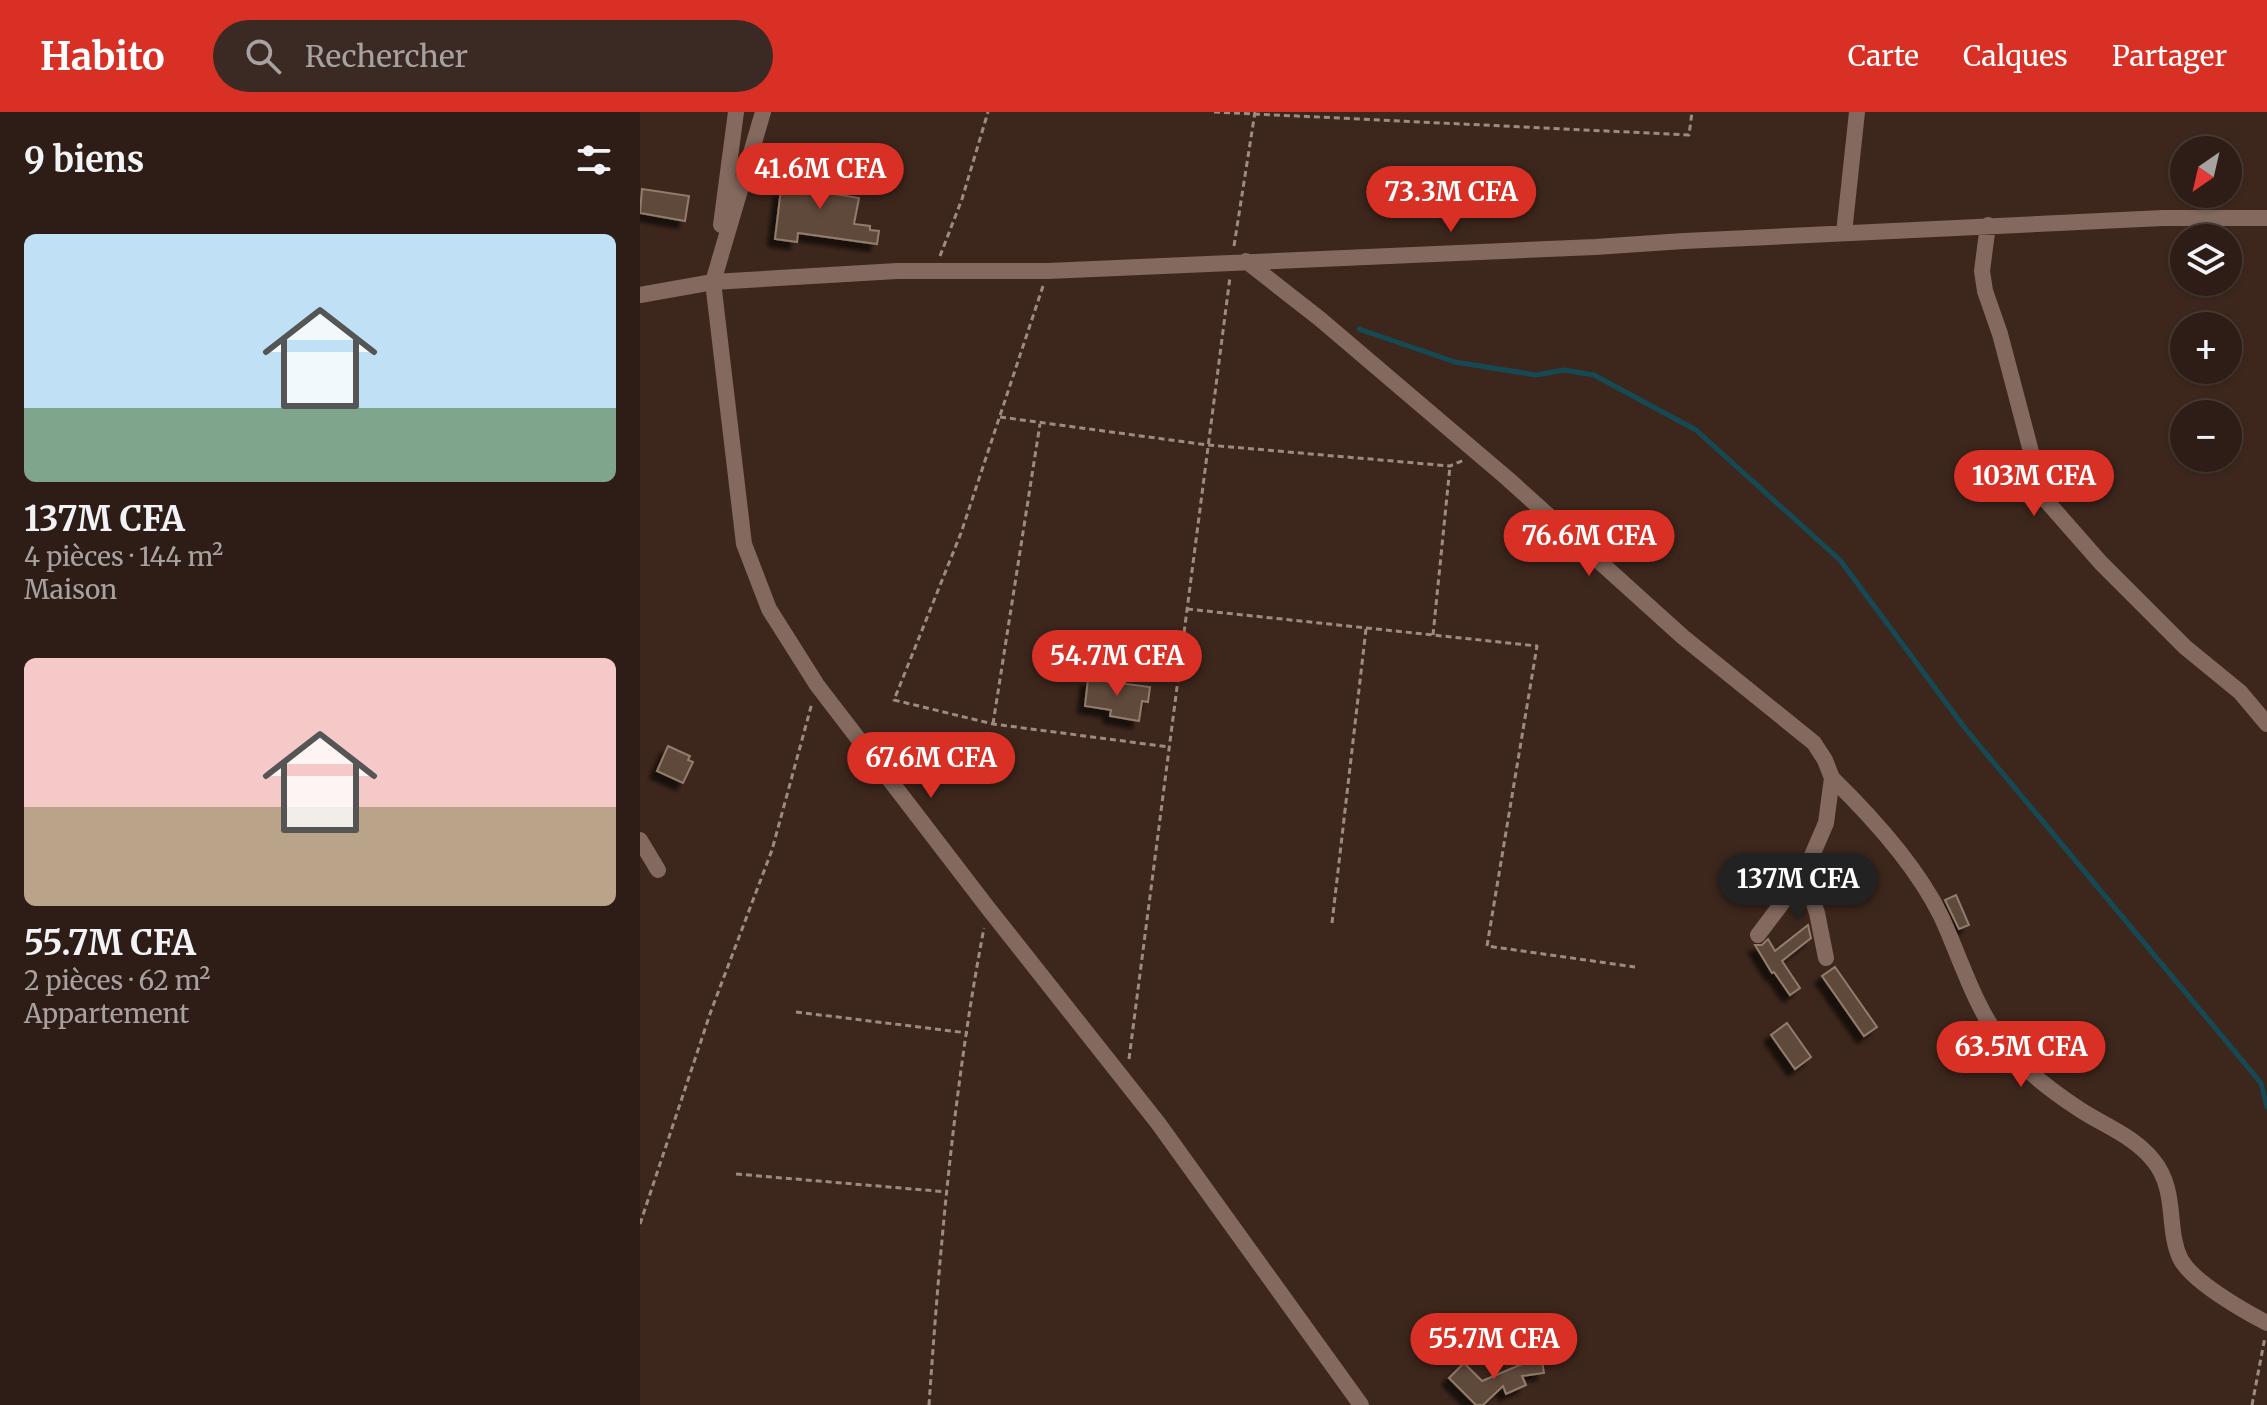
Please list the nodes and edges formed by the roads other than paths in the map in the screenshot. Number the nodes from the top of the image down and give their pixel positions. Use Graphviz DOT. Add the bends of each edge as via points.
graph roads {
  1 [pos="736,112"];
  2 [pos="763,112"];
  3 [pos="1857,112"];
  4 [pos="2267,218"];
  5 [pos="1988,225"];
  6 [pos="1844,233"];
  7 [pos="1239,261"];
  8 [pos="713,282"];
  9 [pos="640,295"];
  10 [pos="2267,724"];
  11 [pos="1832,778"];
  12 [pos="640,840"];
  13 [pos="658,870"];
  14 [pos="1804,874"];
  15 [pos="1758,935"];
  16 [pos="1826,958"];
  17 [pos="2267,1323"];
  18 [pos="1361,1405"];
  1 -- 8 [label="street"];
  2 -- 8 [label="street"];
  3 -- 6 [label="street"];
  4 -- 5 [label="street"];
  5 -- 6 [label="street"];
  5 -- 10 [label="street" via="1985,291 2043,497 2101,563 2185,647 2240,692"];
  6 -- 7 [label="street"];
  7 -- 8 [label="street"];
  7 -- 11 [label="street" via="1320,319 1683,637 1814,743"];
  8 -- 9 [label="street"];
  8 -- 18 [label="street" via="744,544 769,609 817,685 1158,1123"];
  11 -- 14 [label="street" via="1826,823"];
  11 -- 17 [label="street" via="1873,819 1931,897 2005,1046 2058,1094 2154,1160 2166,1181 2180,1258 2189,1271"];
  12 -- 13 [label="street"];
  14 -- 15 [label="street"];
  14 -- 16 [label="street"];
}
